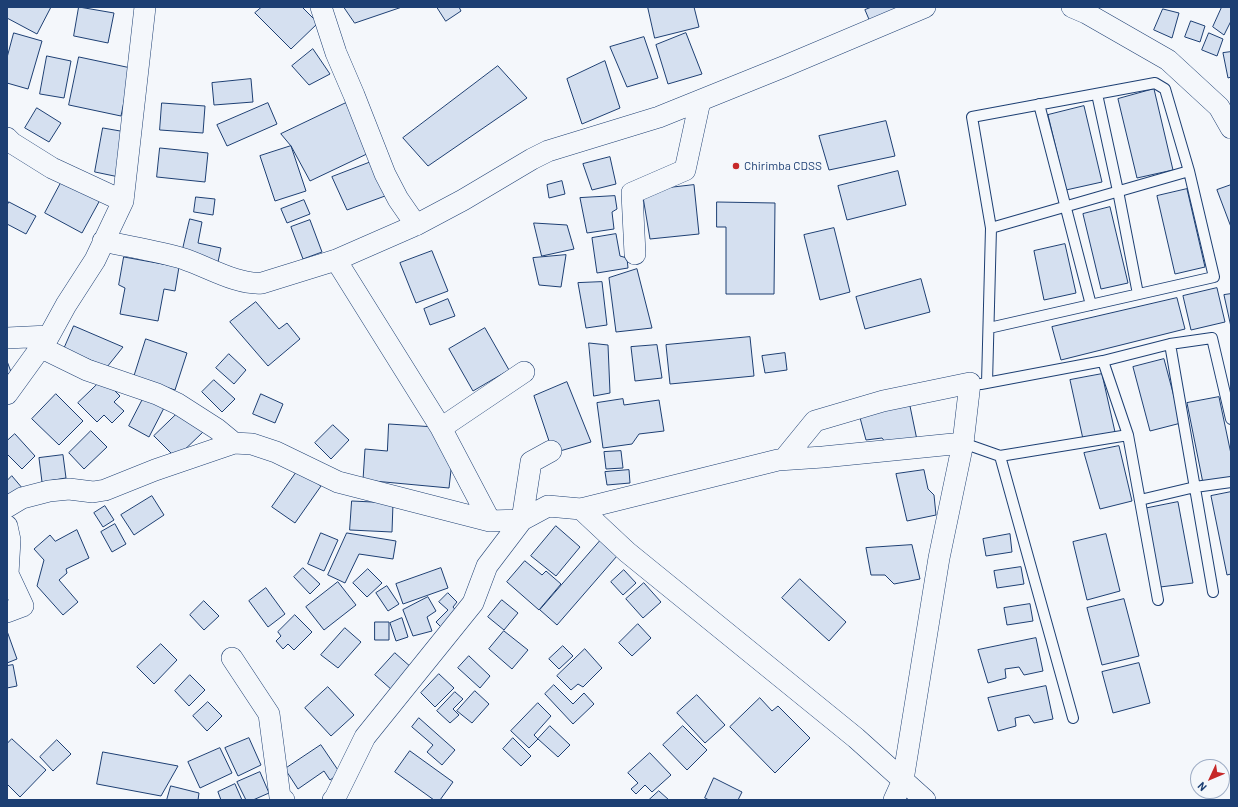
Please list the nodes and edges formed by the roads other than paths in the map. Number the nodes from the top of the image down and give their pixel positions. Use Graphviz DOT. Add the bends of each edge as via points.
graph roads {
  1 [pos="144,7"];
  2 [pos="321,7"];
  3 [pos="925,7"];
  4 [pos="1072,7"];
  5 [pos="1097,94"];
  6 [pos="700,101"];
  7 [pos="1039,104"];
  8 [pos="1231,128"];
  9 [pos="7,138"];
  10 [pos="1189,171"];
  11 [pos="1118,191"];
  12 [pos="122,201"];
  13 [pos="1066,207"];
  14 [pos="416,225"];
  15 [pos="991,228"];
  16 [pos="103,241"];
  17 [pos="635,254"];
  18 [pos="336,260"];
  19 [pos="1138,294"];
  20 [pos="1090,305"];
  21 [pos="989,328"];
  22 [pos="7,338"];
  23 [pos="45,341"];
  24 [pos="1170,344"];
  25 [pos="1103,362"];
  26 [pos="524,372"];
  27 [pos="978,385"];
  28 [pos="7,394"];
  29 [pos="1231,418"];
  30 [pos="441,428"];
  31 [pos="1128,435"];
  32 [pos="234,443"];
  33 [pos="963,443"];
  34 [pos="551,451"];
  35 [pos="1000,456"];
  36 [pos="784,459"];
  37 [pos="1231,482"];
  38 [pos="1195,487"];
  39 [pos="1140,500"];
  40 [pos="7,507"];
  41 [pos="581,509"];
  42 [pos="522,520"];
  43 [pos="490,521"];
  44 [pos="7,526"];
  45 [pos="1212,592"];
  46 [pos="1158,600"];
  47 [pos="7,612"];
  48 [pos="232,658"];
  49 [pos="1073,718"];
  50 [pos="903,780"];
  51 [pos="284,800"];
  52 [pos="333,800"];
  53 [pos="894,800"];
  54 [pos="925,800"];
  1 -- 12 [label="street"];
  2 -- 14 [label="street" via="336,53 385,174"];
  3 -- 6 [label="street"];
  4 -- 8 [label="street" via="1086,12 1168,60 1218,107"];
  5 -- 7 [label="lane"];
  5 -- 10 [label="lane" via="1155,83 1165,89"];
  5 -- 11 [label="lane"];
  6 -- 14 [label="street" via="659,117 548,152"];
  6 -- 17 [label="street" via="685,170 632,193"];
  7 -- 13 [label="lane"];
  7 -- 15 [label="lane" via="972,117"];
  9 -- 12 [label="street" via="52,168"];
  10 -- 11 [label="lane"];
  10 -- 19 [label="lane" via="1214,277"];
  11 -- 13 [label="lane"];
  11 -- 19 [label="lane"];
  12 -- 16 [label="street"];
  13 -- 15 [label="lane"];
  13 -- 20 [label="lane"];
  14 -- 18 [label="street"];
  15 -- 21 [label="lane"];
  16 -- 18 [label="street" via="177,257 253,284"];
  16 -- 23 [label="street" via="95,260"];
  18 -- 30 [label="street"];
  19 -- 20 [label="lane"];
  20 -- 21 [label="lane"];
  21 -- 27 [label="lane"];
  22 -- 23 [label="street"];
  23 -- 28 [label="street"];
  23 -- 32 [label="street" via="87,370 157,394 178,404"];
  24 -- 25 [label="lane"];
  24 -- 29 [label="lane" via="1212,338"];
  24 -- 38 [label="lane"];
  25 -- 27 [label="lane"];
  25 -- 31 [label="lane"];
  26 -- 30 [label="street"];
  27 -- 33 [label="street"];
  27 -- 36 [label="street" via="970,383 883,401 815,421"];
  30 -- 43 [label="street"];
  31 -- 35 [label="lane"];
  31 -- 39 [label="lane"];
  32 -- 40 [label="street" via="105,490 49,491 22,498"];
  32 -- 43 [label="street" via="252,444 276,452 338,482"];
  33 -- 35 [label="lane"];
  33 -- 36 [label="street"];
  33 -- 50 [label="street" via="939,558"];
  34 -- 42 [label="street" via="531,462"];
  35 -- 49 [label="lane"];
  36 -- 41 [label="street"];
  37 -- 38 [label="lane"];
  38 -- 39 [label="lane"];
  38 -- 45 [label="lane"];
  39 -- 46 [label="lane"];
  41 -- 42 [label="street" via="548,506"];
  41 -- 50 [label="street" via="627,552 856,738"];
  42 -- 43 [label="street"];
  42 -- 52 [label="street" via="487,566 473,603 365,738"];
  44 -- 47 [label="street" via="10,540 8,574 23,606"];
  48 -- 51 [label="street" via="269,714 280,797"];
  50 -- 53 [label="street"];
  50 -- 54 [label="street"];
}
